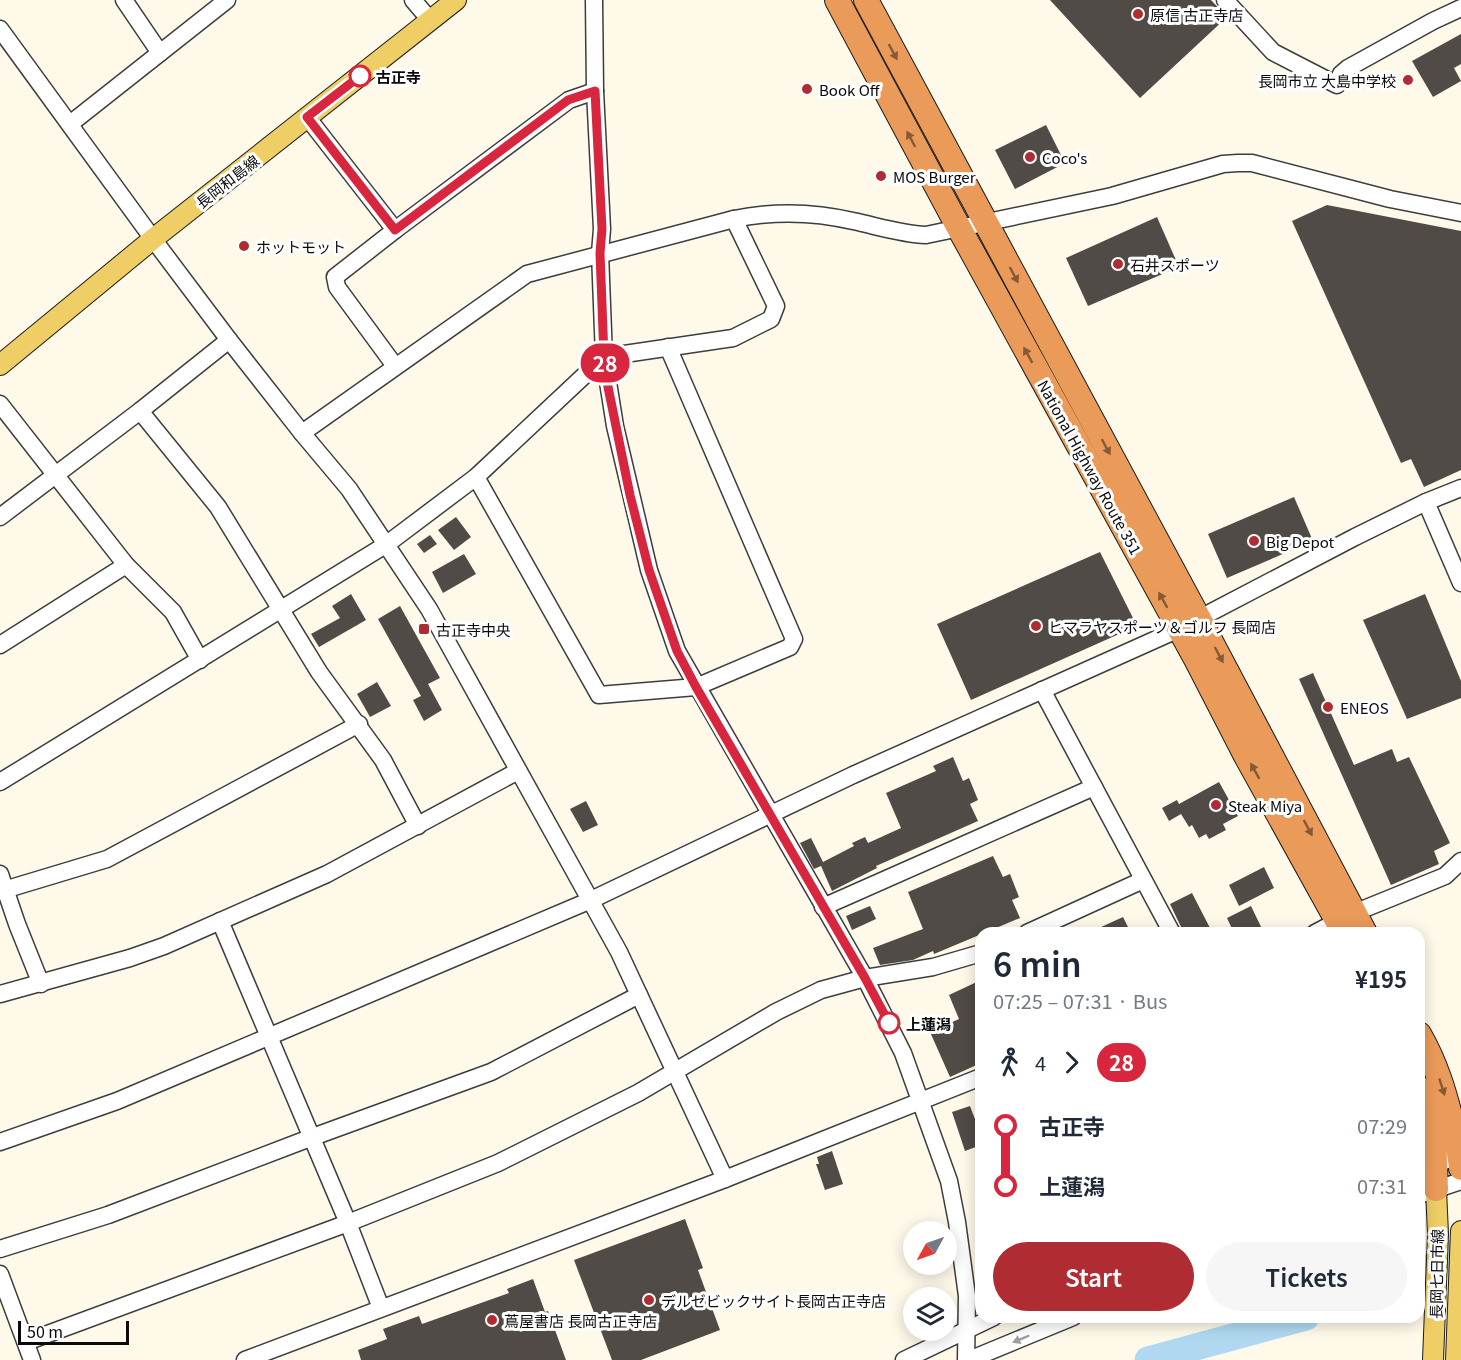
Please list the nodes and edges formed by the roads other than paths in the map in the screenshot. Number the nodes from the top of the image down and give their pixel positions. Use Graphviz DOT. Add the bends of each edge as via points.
graph roads {
  1 [pos="124,0"];
  2 [pos="226,0"];
  3 [pos="413,0"];
  4 [pos="456,0"];
  5 [pos="594,0"];
  6 [pos="837,0"];
  7 [pos="866,0"];
  8 [pos="1225,0"];
  9 [pos="1461,8"];
  10 [pos="430,20"];
  11 [pos="2,35"];
  12 [pos="160,53"];
  13 [pos="595,91"];
  14 [pos="307,117"];
  15 [pos="70,124"];
  16 [pos="1461,213"];
  17 [pos="734,219"];
  18 [pos="986,224"];
  19 [pos="959,228"];
  20 [pos="395,230"];
  21 [pos="153,239"];
  22 [pos="600,253"];
  23 [pos="229,340"];
  24 [pos="668,347"];
  25 [pos="604,357"];
  26 [pos="0,364"];
  27 [pos="395,366"];
  28 [pos="0,404"];
  29 [pos="140,411"];
  30 [pos="302,433"];
  31 [pos="55,475"];
  32 [pos="476,477"];
  33 [pos="1461,488"];
  34 [pos="1426,502"];
  35 [pos="0,517"];
  36 [pos="387,544"];
  37 [pos="126,566"];
  38 [pos="1461,583"];
  39 [pos="280,609"];
  40 [pos="1189,624"];
  41 [pos="0,645"];
  42 [pos="200,660"];
  43 [pos="696,687"];
  44 [pos="1042,690"];
  45 [pos="359,724"];
  46 [pos="518,771"];
  47 [pos="0,782"];
  48 [pos="1094,787"];
  49 [pos="770,814"];
  50 [pos="418,826"];
  51 [pos="1461,861"];
  52 [pos="1143,880"];
  53 [pos="2,882"];
  54 [pos="591,900"];
  55 [pos="823,907"];
  56 [pos="220,921"];
  57 [pos="1350,925"];
  58 [pos="1040,927"];
  59 [pos="1169,927"];
  60 [pos="975,955"];
  61 [pos="865,978"];
  62 [pos="41,984"];
  63 [pos="0,994"];
  64 [pos="639,995"];
  65 [pos="269,1038"];
  66 [pos="1425,1046"];
  67 [pos="676,1071"];
  68 [pos="975,1080"];
  69 [pos="921,1102"];
  70 [pos="1425,1108"];
  71 [pos="310,1138"];
  72 [pos="0,1142"];
  73 [pos="1461,1155"];
  74 [pos="1428,1167"];
  75 [pos="1461,1168"];
  76 [pos="725,1179"];
  77 [pos="1461,1181"];
  78 [pos="1428,1192"];
  79 [pos="348,1223"];
  80 [pos="1461,1231"];
  81 [pos="0,1249"];
  82 [pos="0,1274"];
  83 [pos="1460,1285"];
  84 [pos="381,1308"];
  85 [pos="980,1323"];
  86 [pos="1058,1323"];
  87 [pos="966,1329"];
  88 [pos="26,1342"];
  89 [pos="32,1360"];
  90 [pos="245,1360"];
  91 [pos="904,1360"];
  92 [pos="967,1360"];
  93 [pos="1433,1360"];
  94 [pos="1456,1360"];
  1 -- 12 [label="street"];
  2 -- 12 [label="street"];
  3 -- 10 [label="street"];
  4 -- 10 [label="main road, 長岡和島線"];
  5 -- 13 [label="street"];
  19 -- 6 [label="highway, National Highway Route 351, one-way"];
  7 -- 18 [label="highway, National Highway Route 351, one-way"];
  8 -- 9 [label="street" via="1273,52 1337,85 1348,68"];
  10 -- 14 [label="main road, 長岡和島線"];
  11 -- 15 [label="street"];
  12 -- 15 [label="street"];
  13 -- 20 [label="street" via="568,100"];
  13 -- 22 [label="street"];
  14 -- 20 [label="street"];
  14 -- 21 [label="main road, 長岡和島線"];
  15 -- 21 [label="street"];
  16 -- 18 [label="street" via="1252,163 1238,163"];
  17 -- 19 [label="street" via="762,213 819,216 926,235"];
  17 -- 22 [label="street"];
  17 -- 24 [label="street" via="776,306 771,319 733,338"];
  18 -- 19 [label="street"];
  18 -- 40 [label="highway, National Highway Route 351, one-way"];
  40 -- 19 [label="highway, National Highway Route 351, one-way"];
  20 -- 27 [label="street" via="335,278 337,287"];
  21 -- 23 [label="street"];
  21 -- 26 [label="main road, 長岡和島線"];
  22 -- 25 [label="street"];
  22 -- 27 [label="street" via="527,274"];
  23 -- 29 [label="street"];
  23 -- 30 [label="street"];
  24 -- 25 [label="street"];
  24 -- 43 [label="street" via="794,639 790,647"];
  25 -- 32 [label="street"];
  25 -- 43 [label="street" via="649,570 677,651"];
  27 -- 30 [label="street"];
  28 -- 31 [label="street"];
  29 -- 31 [label="street"];
  29 -- 39 [label="street" via="218,507"];
  30 -- 36 [label="street" via="349,489"];
  31 -- 35 [label="street"];
  31 -- 37 [label="street"];
  32 -- 36 [label="street"];
  32 -- 43 [label="street" via="599,695"];
  33 -- 34 [label="street"];
  34 -- 38 [label="street"];
  34 -- 40 [label="street"];
  36 -- 39 [label="street"];
  36 -- 46 [label="street" via="429,609"];
  37 -- 41 [label="street"];
  37 -- 42 [label="street" via="173,612"];
  39 -- 42 [label="street"];
  39 -- 45 [label="street" via="319,672"];
  40 -- 44 [label="street"];
  40 -- 57 [label="highway, National Highway Route 351"];
  42 -- 47 [label="street"];
  43 -- 49 [label="street"];
  44 -- 48 [label="street"];
  44 -- 49 [label="street"];
  45 -- 50 [label="street"];
  45 -- 53 [label="street" via="108,859"];
  46 -- 50 [label="street"];
  46 -- 54 [label="street"];
  48 -- 52 [label="street"];
  48 -- 55 [label="street"];
  49 -- 54 [label="street"];
  49 -- 55 [label="street"];
  50 -- 56 [label="street" via="327,874"];
  51 -- 57 [label="street" via="1445,876"];
  52 -- 58 [label="street"];
  52 -- 59 [label="street"];
  53 -- 62 [label="street"];
  54 -- 64 [label="street"];
  54 -- 65 [label="street"];
  55 -- 61 [label="street"];
  56 -- 62 [label="street" via="164,946"];
  56 -- 65 [label="street"];
  60 -- 61 [label="street" via="933,967"];
  61 -- 67 [label="street" via="821,990 776,1012"];
  61 -- 69 [label="street" via="903,1053"];
  62 -- 63 [label="street"];
  64 -- 67 [label="street"];
  64 -- 71 [label="street" via="491,1072"];
  65 -- 71 [label="street"];
  65 -- 72 [label="street" via="117,1101"];
  66 -- 73 [label="highway, one-way" via="1444,1092"];
  67 -- 76 [label="street"];
  67 -- 79 [label="street" via="498,1163"];
  68 -- 69 [label="street"];
  69 -- 76 [label="street"];
  69 -- 87 [label="street" via="949,1181 967,1296"];
  70 -- 74 [label="highway" via="1434,1137"];
  71 -- 79 [label="street"];
  71 -- 81 [label="street" via="108,1215"];
  73 -- 74 [label="street"];
  73 -- 75 [label="highway"];
  74 -- 78 [label="highway"];
  76 -- 84 [label="street"];
  77 -- 78 [label="street"];
  78 -- 93 [label="main road, 長岡七日市線" via="1438,1234"];
  79 -- 84 [label="street"];
  79 -- 88 [label="street"];
  80 -- 83 [label="main road, 長岡七日市線"];
  82 -- 88 [label="street"];
  83 -- 94 [label="main road, 長岡七日市線"];
  84 -- 90 [label="street"];
  85 -- 87 [label="street"];
  86 -- 92 [label="street, one-way"];
  87 -- 91 [label="street"];
  87 -- 92 [label="street"];
  88 -- 89 [label="street"];
}
